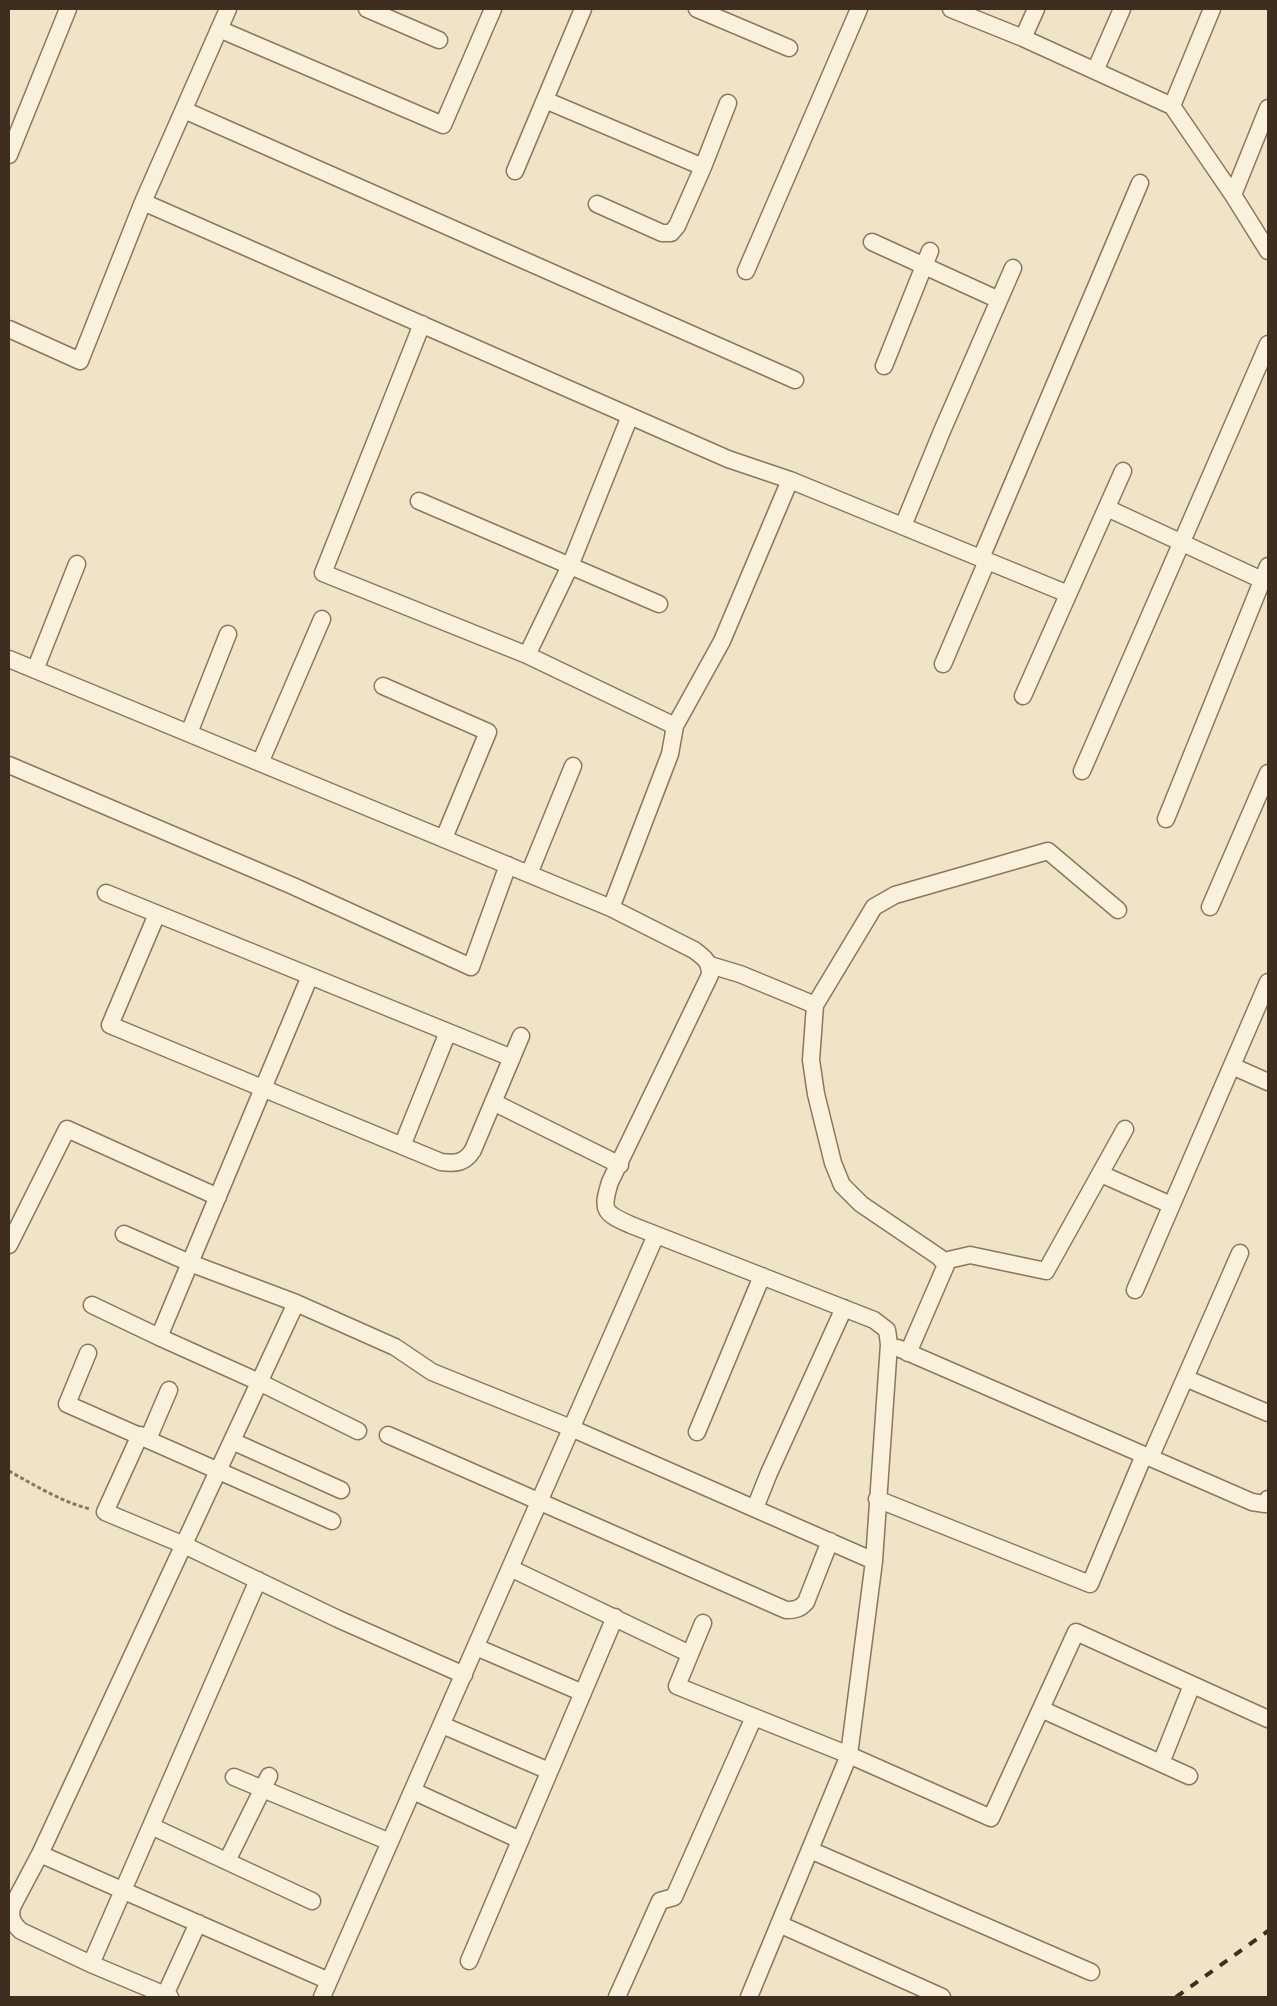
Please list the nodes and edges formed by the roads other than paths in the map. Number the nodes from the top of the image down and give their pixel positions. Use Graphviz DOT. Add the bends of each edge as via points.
graph roads {
  1 [pos="68,9"];
  2 [pos="228,9"];
  3 [pos="367,9"];
  4 [pos="494,9"];
  5 [pos="583,9"];
  6 [pos="697,9"];
  7 [pos="859,9"];
  8 [pos="951,9"];
  9 [pos="1036,9"];
  10 [pos="1122,9"];
  11 [pos="1212,9"];
  12 [pos="220,29"];
  13 [pos="1023,38"];
  14 [pos="439,40"];
  15 [pos="789,48"];
  16 [pos="1095,71"];
  17 [pos="544,100"];
  18 [pos="728,103"];
  19 [pos="1172,106"];
  20 [pos="1268,108"];
  21 [pos="184,110"];
  22 [pos="9,155"];
  23 [pos="704,167"];
  24 [pos="515,171"];
  25 [pos="1140,183"];
  26 [pos="1233,195"];
  27 [pos="143,202"];
  28 [pos="597,204"];
  29 [pos="872,242"];
  30 [pos="1268,250"];
  31 [pos="927,258"];
  32 [pos="1013,268"];
  33 [pos="746,271"];
  34 [pos="999,300"];
  35 [pos="422,324"];
  36 [pos="9,328"];
  37 [pos="1268,344"];
  38 [pos="884,366"];
  39 [pos="795,380"];
  40 [pos="630,416"];
  41 [pos="1123,471"];
  42 [pos="790,480"];
  43 [pos="418,501"];
  44 [pos="1107,508"];
  45 [pos="903,526"];
  46 [pos="1182,543"];
  47 [pos="984,560"];
  48 [pos="77,564"];
  49 [pos="570,566"];
  50 [pos="1265,573"];
  51 [pos="1068,594"];
  52 [pos="659,604"];
  53 [pos="322,619"];
  54 [pos="228,634"];
  55 [pos="527,655"];
  56 [pos="9,659"];
  57 [pos="943,664"];
  58 [pos="35,670"];
  59 [pos="383,686"];
  60 [pos="1023,696"];
  61 [pos="676,726"];
  62 [pos="189,733"];
  63 [pos="260,763"];
  64 [pos="9,765"];
  65 [pos="573,766"];
  66 [pos="1082,771"];
  67 [pos="1268,773"];
  68 [pos="1166,819"];
  69 [pos="444,838"];
  70 [pos="508,865"];
  71 [pos="529,874"];
  72 [pos="106,892"];
  73 [pos="1210,907"];
  74 [pos="611,908"];
  75 [pos="1118,910"];
  76 [pos="157,914"];
  77 [pos="710,965"];
  78 [pos="310,976"];
  79 [pos="1266,991"];
  80 [pos="816,1005"];
  81 [pos="448,1032"];
  82 [pos="521,1036"];
  83 [pos="512,1058"];
  84 [pos="1232,1066"];
  85 [pos="1268,1082"];
  86 [pos="264,1088"];
  87 [pos="493,1102"];
  88 [pos="1125,1129"];
  89 [pos="402,1146"];
  90 [pos="620,1164"];
  91 [pos="1101,1174"];
  92 [pos="218,1197"];
  93 [pos="1171,1206"];
  94 [pos="124,1234"];
  95 [pos="656,1235"];
  96 [pos="9,1245"];
  97 [pos="1240,1252"];
  98 [pos="944,1261"];
  99 [pos="190,1263"];
  100 [pos="762,1276"];
  101 [pos="1135,1290"];
  102 [pos="296,1303"];
  103 [pos="92,1305"];
  104 [pos="844,1308"];
  105 [pos="159,1337"];
  106 [pos="889,1344"];
  107 [pos="88,1353"];
  108 [pos="908,1353"];
  109 [pos="1185,1378"];
  110 [pos="259,1382"];
  111 [pos="169,1390"];
  112 [pos="1268,1413"];
  113 [pos="571,1428"];
  114 [pos="358,1431"];
  115 [pos="697,1432"];
  116 [pos="388,1435"];
  117 [pos="144,1437"];
  118 [pos="232,1441"];
  119 [pos="1147,1457"];
  120 [pos="218,1470"];
  121 [pos="341,1490"];
  122 [pos="877,1499"];
  123 [pos="1268,1499"];
  124 [pos="540,1501"];
  125 [pos="755,1508"];
  126 [pos="332,1521"];
  127 [pos="830,1542"];
  128 [pos="184,1545"];
  129 [pos="874,1561"];
  130 [pos="510,1568"];
  131 [pos="258,1580"];
  132 [pos="615,1618"];
  133 [pos="703,1623"];
  134 [pos="476,1647"];
  135 [pos="690,1654"];
  136 [pos="464,1675"];
  137 [pos="1192,1685"];
  138 [pos="583,1693"];
  139 [pos="1041,1709"];
  140 [pos="754,1717"];
  141 [pos="1268,1719"];
  142 [pos="442,1725"];
  143 [pos="849,1755"];
  144 [pos="1161,1763"];
  145 [pos="550,1771"];
  146 [pos="1188,1776"];
  147 [pos="234,1777"];
  148 [pos="266,1782"];
  149 [pos="413,1791"];
  150 [pos="151,1826"];
  151 [pos="520,1840"];
  152 [pos="390,1842"];
  153 [pos="810,1850"];
  154 [pos="40,1854"];
  155 [pos="227,1862"];
  156 [pos="124,1890"];
  157 [pos="312,1901"];
  158 [pos="198,1923"];
  159 [pos="779,1924"];
  160 [pos="469,1961"];
  161 [pos="91,1964"];
  162 [pos="1091,1972"];
  163 [pos="329,1981"];
  164 [pos="168,1996"];
  165 [pos="322,1997"];
  166 [pos="617,1997"];
  167 [pos="749,1997"];
  168 [pos="942,1997"];
  1 -- 22 [label="street"];
  2 -- 12 [label="street"];
  3 -- 14 [label="street"];
  4 -- 12 [label="street" via="443,125"];
  5 -- 17 [label="street"];
  6 -- 15 [label="street"];
  7 -- 33 [label="street"];
  8 -- 13 [label="street"];
  9 -- 13 [label="street"];
  10 -- 16 [label="street"];
  11 -- 19 [label="street"];
  12 -- 21 [label="street"];
  13 -- 16 [label="street"];
  16 -- 19 [label="street"];
  17 -- 23 [label="street"];
  17 -- 24 [label="street"];
  18 -- 23 [label="street"];
  19 -- 26 [label="street"];
  20 -- 26 [label="street"];
  21 -- 27 [label="street"];
  21 -- 39 [label="street"];
  23 -- 28 [label="street" via="671,233 662,233"];
  25 -- 47 [label="street"];
  26 -- 30 [label="street"];
  27 -- 35 [label="street"];
  27 -- 36 [label="street" via="80,361"];
  29 -- 31 [label="street"];
  31 -- 34 [label="street"];
  31 -- 38 [label="street"];
  32 -- 34 [label="street"];
  34 -- 45 [label="street"];
  35 -- 40 [label="street"];
  35 -- 55 [label="street" via="323,573"];
  37 -- 46 [label="street"];
  40 -- 42 [label="street" via="728,459"];
  40 -- 49 [label="street"];
  41 -- 44 [label="street"];
  42 -- 45 [label="street"];
  42 -- 61 [label="street" via="722,641"];
  43 -- 49 [label="street"];
  44 -- 46 [label="street"];
  44 -- 51 [label="street"];
  45 -- 47 [label="street"];
  46 -- 50 [label="street"];
  46 -- 66 [label="street"];
  47 -- 51 [label="street"];
  47 -- 57 [label="street"];
  48 -- 58 [label="street"];
  49 -- 52 [label="street"];
  49 -- 55 [label="street"];
  50 -- 68 [label="street"];
  51 -- 60 [label="street"];
  53 -- 63 [label="street"];
  54 -- 62 [label="street"];
  55 -- 61 [label="street"];
  56 -- 58 [label="street"];
  58 -- 62 [label="street"];
  59 -- 69 [label="street" via="488,732"];
  61 -- 74 [label="street" via="670,754"];
  62 -- 63 [label="street"];
  63 -- 69 [label="street"];
  64 -- 70 [label="street" via="293,886 471,967"];
  65 -- 71 [label="street"];
  67 -- 73 [label="street"];
  69 -- 70 [label="street"];
  70 -- 71 [label="street"];
  71 -- 74 [label="street"];
  72 -- 76 [label="street"];
  74 -- 77 [label="street" via="694,950"];
  75 -- 80 [label="street" via="1048,851 895,895 874,907"];
  76 -- 78 [label="street"];
  76 -- 86 [label="street" via="110,1025"];
  77 -- 80 [label="street"];
  77 -- 90 [label="street" via="710,975"];
  78 -- 81 [label="street"];
  78 -- 86 [label="street"];
  79 -- 84 [label="street"];
  80 -- 98 [label="street" via="811,1060 833,1163 842,1185 861,1204"];
  81 -- 83 [label="street"];
  81 -- 89 [label="street"];
  82 -- 83 [label="street"];
  83 -- 87 [label="street"];
  84 -- 85 [label="street"];
  84 -- 93 [label="street"];
  86 -- 89 [label="street"];
  86 -- 92 [label="street"];
  87 -- 89 [label="street" via="473,1150 461,1162 442,1162"];
  87 -- 90 [label="street"];
  88 -- 91 [label="street"];
  90 -- 95 [label="street" via="604,1200 606,1209 612,1217"];
  91 -- 93 [label="street"];
  91 -- 98 [label="street" via="1046,1271 970,1254"];
  92 -- 96 [label="street" via="67,1129"];
  92 -- 99 [label="street"];
  93 -- 101 [label="street"];
  94 -- 99 [label="street"];
  95 -- 100 [label="street"];
  95 -- 113 [label="street"];
  97 -- 109 [label="street"];
  98 -- 108 [label="street" via="945,1270"];
  99 -- 102 [label="street"];
  99 -- 105 [label="street"];
  100 -- 104 [label="street"];
  100 -- 115 [label="street"];
  102 -- 110 [label="street"];
  102 -- 113 [label="street" via="395,1347 432,1372"];
  103 -- 105 [label="street"];
  104 -- 106 [label="street" via="874,1320 888,1330"];
  104 -- 125 [label="street"];
  105 -- 110 [label="street"];
  106 -- 108 [label="street"];
  106 -- 122 [label="street"];
  107 -- 117 [label="street" via="67,1404"];
  108 -- 119 [label="street"];
  109 -- 112 [label="street"];
  109 -- 119 [label="street"];
  110 -- 114 [label="street"];
  110 -- 118 [label="street"];
  111 -- 117 [label="street"];
  113 -- 124 [label="street"];
  113 -- 125 [label="street"];
  116 -- 124 [label="street"];
  117 -- 120 [label="street"];
  117 -- 128 [label="street" via="105,1512"];
  118 -- 120 [label="street"];
  118 -- 121 [label="street"];
  119 -- 122 [label="street" via="1090,1584"];
  119 -- 123 [label="street" via="1252,1502 1265,1504"];
  120 -- 126 [label="street"];
  120 -- 128 [label="street"];
  122 -- 129 [label="street"];
  124 -- 127 [label="street" via="786,1610 795,1610 806,1602"];
  124 -- 130 [label="street"];
  125 -- 127 [label="street"];
  127 -- 129 [label="street"];
  128 -- 131 [label="street"];
  128 -- 154 [label="street"];
  129 -- 143 [label="street"];
  130 -- 132 [label="street"];
  130 -- 134 [label="street"];
  131 -- 136 [label="street" via="338,1620"];
  131 -- 150 [label="street"];
  132 -- 135 [label="street"];
  132 -- 138 [label="street"];
  133 -- 135 [label="street"];
  134 -- 136 [label="street"];
  134 -- 138 [label="street"];
  135 -- 140 [label="street" via="677,1686"];
  136 -- 142 [label="street"];
  137 -- 139 [label="street" via="1076,1632"];
  137 -- 141 [label="street"];
  137 -- 144 [label="street"];
  138 -- 145 [label="street"];
  139 -- 143 [label="street" via="991,1818"];
  139 -- 144 [label="street"];
  140 -- 143 [label="street"];
  140 -- 166 [label="street" via="674,1897 660,1901"];
  142 -- 145 [label="street"];
  142 -- 149 [label="street"];
  143 -- 153 [label="street"];
  144 -- 146 [label="street"];
  145 -- 151 [label="street"];
  147 -- 148 [label="street"];
  148 -- 152 [label="street"];
  148 -- 155 [label="street"];
  149 -- 151 [label="street"];
  149 -- 152 [label="street"];
  150 -- 155 [label="street"];
  150 -- 156 [label="street"];
  151 -- 160 [label="street"];
  152 -- 163 [label="street"];
  153 -- 159 [label="street"];
  153 -- 162 [label="street"];
  154 -- 156 [label="street"];
  154 -- 161 [label="street" via="12,1907 13,1924 21,1931"];
  155 -- 157 [label="street"];
  156 -- 158 [label="street"];
  156 -- 161 [label="street"];
  158 -- 163 [label="street"];
  158 -- 164 [label="street"];
  159 -- 167 [label="street"];
  159 -- 168 [label="street"];
  161 -- 164 [label="street"];
  163 -- 165 [label="street"];
}
